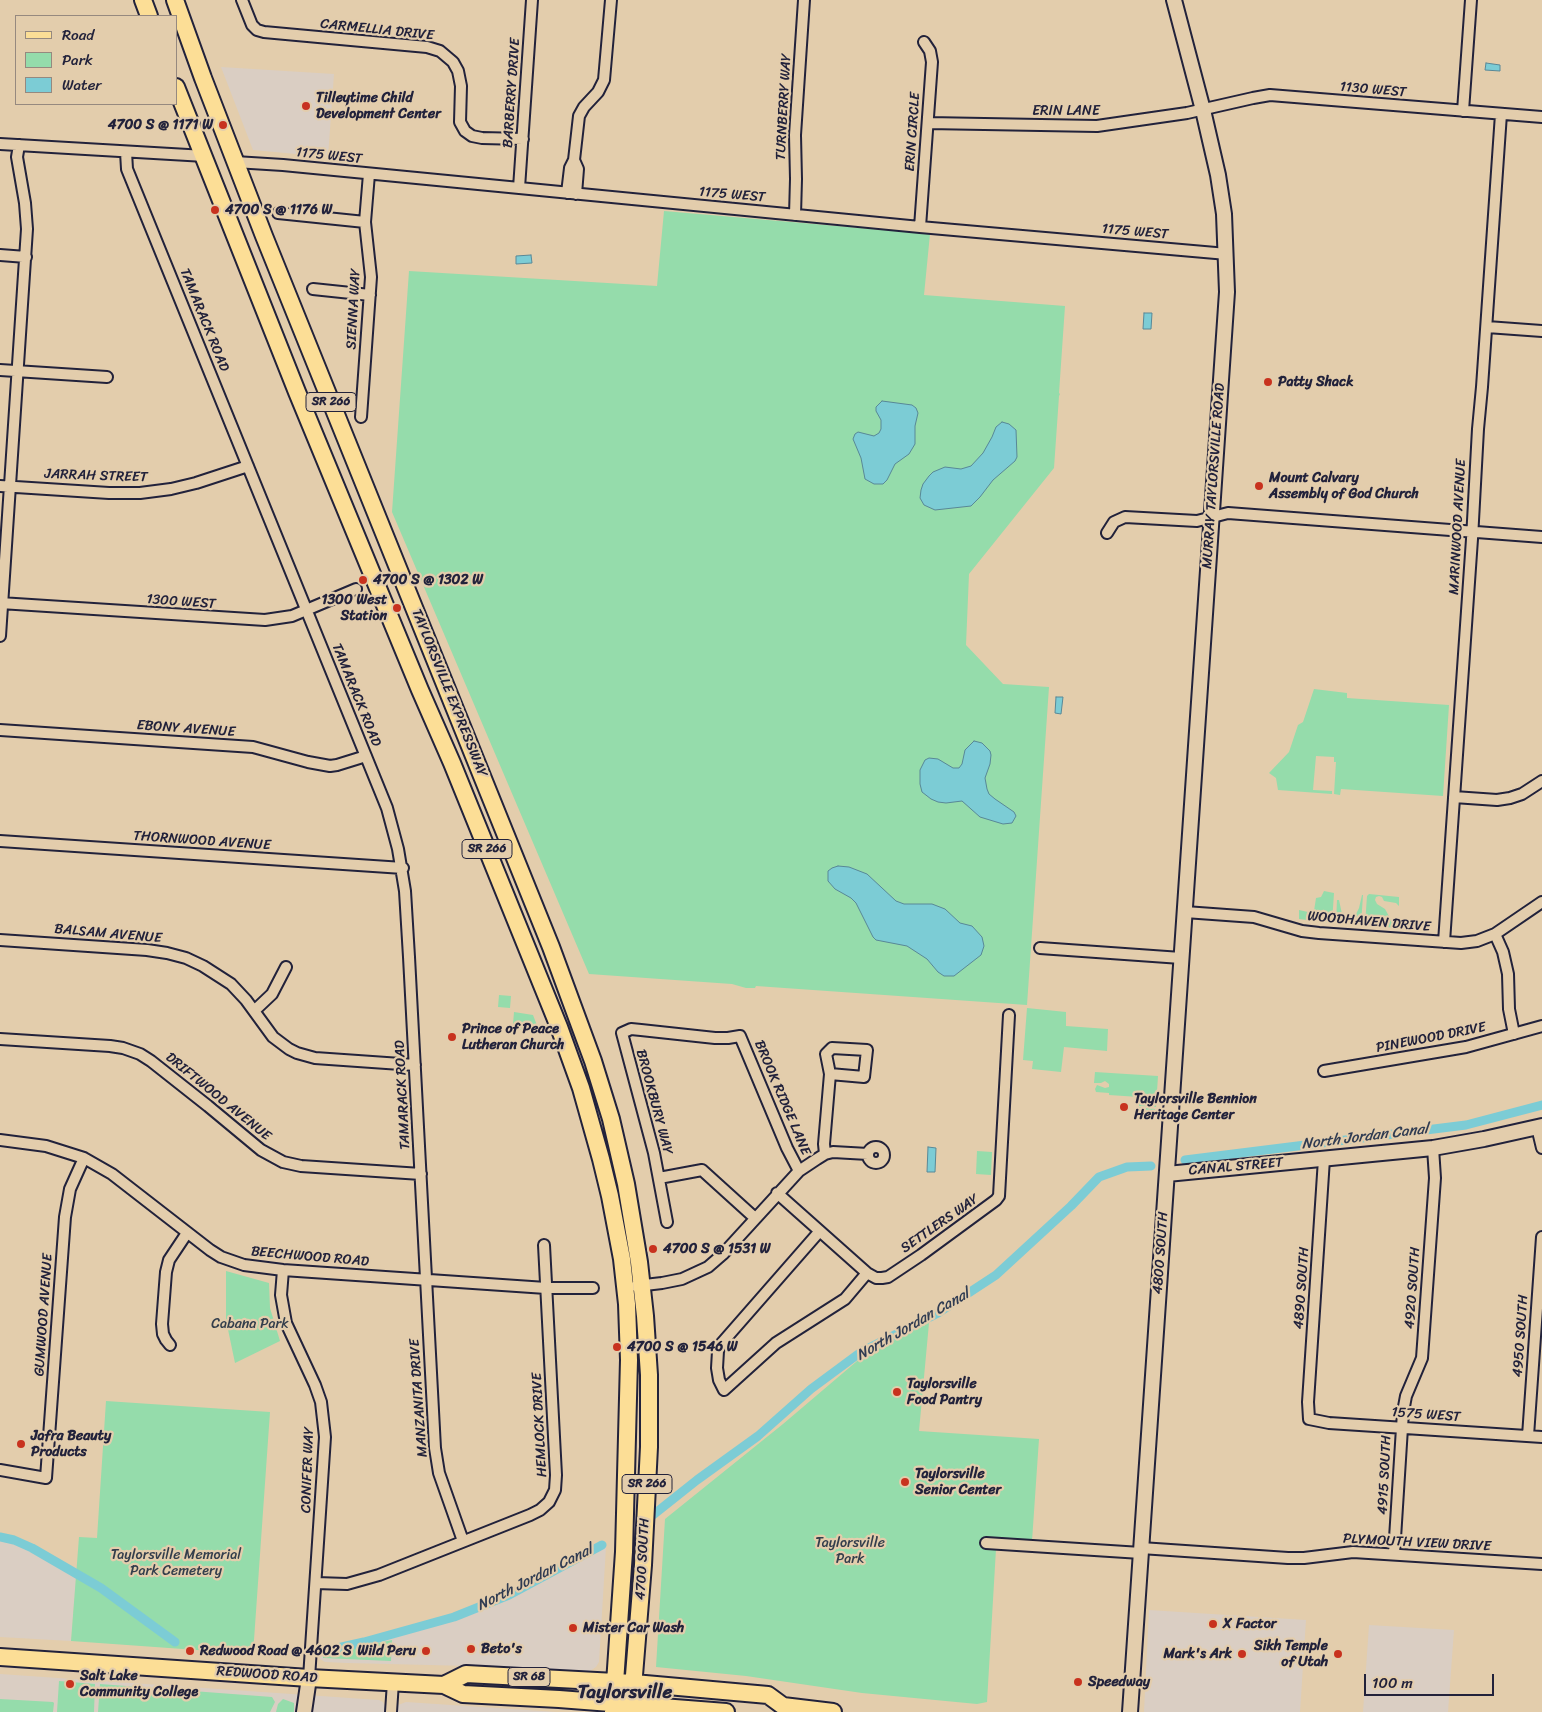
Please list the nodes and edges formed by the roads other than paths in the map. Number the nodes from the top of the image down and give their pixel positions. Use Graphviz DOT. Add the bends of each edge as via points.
graph roads {
  1 [pos="143,0"];
  2 [pos="175,0"];
  3 [pos="242,0"];
  4 [pos="532,0"];
  5 [pos="610,0"];
  6 [pos="804,0"];
  7 [pos="1174,0"];
  8 [pos="1471,0"];
  9 [pos="149,15"];
  10 [pos="924,42"];
  11 [pos="178,92"];
  12 [pos="1203,110"];
  13 [pos="1463,110"];
  14 [pos="1501,114"];
  15 [pos="1542,117"];
  16 [pos="928,123"];
  17 [pos="523,139"];
  18 [pos="0,144"];
  19 [pos="19,145"];
  20 [pos="126,152"];
  21 [pos="204,156"];
  22 [pos="235,162"];
  23 [pos="369,174"];
  24 [pos="519,188"];
  25 [pos="571,193"];
  26 [pos="278,213"];
  27 [pos="795,215"];
  28 [pos="365,222"];
  29 [pos="920,227"];
  30 [pos="1226,254"];
  31 [pos="0,255"];
  32 [pos="26,257"];
  33 [pos="313,289"];
  34 [pos="370,295"];
  35 [pos="1486,327"];
  36 [pos="1542,331"];
  37 [pos="0,370"];
  38 [pos="18,371"];
  39 [pos="107,377"];
  40 [pos="361,417"];
  41 [pos="248,466"];
  42 [pos="5,486"];
  43 [pos="1211,518"];
  44 [pos="1472,532"];
  45 [pos="1107,533"];
  46 [pos="1542,537"];
  47 [pos="356,589"];
  48 [pos="1,603"];
  49 [pos="307,609"];
  50 [pos="0,636"];
  51 [pos="0,730"];
  52 [pos="366,756"];
  53 [pos="1542,781"];
  54 [pos="1454,797"];
  55 [pos="0,841"];
  56 [pos="402,868"];
  57 [pos="1542,902"];
  58 [pos="1185,912"];
  59 [pos="1495,934"];
  60 [pos="0,940"];
  61 [pos="1444,942"];
  62 [pos="1040,948"];
  63 [pos="1182,958"];
  64 [pos="286,967"];
  65 [pos="254,1011"];
  66 [pos="1009,1015"];
  67 [pos="1542,1026"];
  68 [pos="622,1033"];
  69 [pos="1514,1034"];
  70 [pos="0,1039"];
  71 [pos="415,1064"];
  72 [pos="1324,1071"];
  73 [pos="830,1074"];
  74 [pos="1540,1127"];
  75 [pos="0,1140"];
  76 [pos="1433,1148"];
  77 [pos="1542,1148"];
  78 [pos="825,1154"];
  79 [pos="868,1154"];
  80 [pos="84,1158"];
  81 [pos="1324,1159"];
  82 [pos="799,1171"];
  83 [pos="421,1174"];
  84 [pos="1167,1174"];
  85 [pos="659,1178"];
  86 [pos="778,1193"];
  87 [pos="754,1218"];
  88 [pos="667,1222"];
  89 [pos="819,1232"];
  90 [pos="187,1233"];
  91 [pos="1542,1237"];
  92 [pos="544,1245"];
  93 [pos="283,1270"];
  94 [pos="867,1274"];
  95 [pos="426,1280"];
  96 [pos="642,1285"];
  97 [pos="625,1287"];
  98 [pos="546,1288"];
  99 [pos="593,1288"];
  100 [pos="170,1345"];
  101 [pos="1309,1419"];
  102 [pos="1402,1427"];
  103 [pos="1528,1436"];
  104 [pos="1542,1437"];
  105 [pos="0,1470"];
  106 [pos="464,1541"];
  107 [pos="986,1544"];
  108 [pos="1141,1550"];
  109 [pos="1394,1554"];
  110 [pos="1542,1564"];
  111 [pos="316,1584"];
  112 [pos="0,1657"];
  113 [pos="309,1678"];
  114 [pos="393,1682"];
  115 [pos="616,1682"];
  116 [pos="634,1683"];
  117 [pos="444,1685"];
  118 [pos="613,1708"];
  119 [pos="631,1709"];
  120 [pos="778,1709"];
  121 [pos="304,1712"];
  122 [pos="391,1712"];
  123 [pos="726,1712"];
  124 [pos="833,1712"];
  125 [pos="1130,1712"];
  1 -- 9 [label="main road"];
  2 -- 22 [label="main road, TAYLORSVILLE EXPRESSWAY / SR 266"];
  3 -- 17 [label="street, CARMELLIA DRIVE" via="252,25 264,32 427,47 440,51 458,71 461,86 459,117 465,131 482,138"];
  4 -- 17 [label="street, BARBERRY DRIVE"];
  5 -- 25 [label="street" via="604,80 579,116 574,160 570,168"];
  6 -- 27 [label="street, TURNBERRY WAY" via="795,135"];
  7 -- 12 [label="street, MURRAY TAYLORSVILLE ROAD"];
  8 -- 13 [label="street"];
  10 -- 16 [label="street, ERIN CIRCLE" via="932,62"];
  11 -- 21 [label="main road, TAYLORSVILLE EXPRESSWAY / SR 266"];
  12 -- 13 [label="street, 1130 WEST" via="1270,95"];
  12 -- 16 [label="street, ERIN LANE" via="1097,126"];
  12 -- 30 [label="street, MURRAY TAYLORSVILLE ROAD" via="1218,175"];
  13 -- 14 [label="street, 1130 WEST"];
  14 -- 15 [label="street, 1130 WEST"];
  14 -- 35 [label="street, MARINWOOD AVENUE"];
  16 -- 29 [label="street, ERIN CIRCLE"];
  17 -- 24 [label="street, BARBERRY DRIVE"];
  18 -- 19 [label="street"];
  19 -- 20 [label="street"];
  19 -- 32 [label="street" via="17,157 25,204"];
  20 -- 21 [label="street"];
  20 -- 41 [label="street, TAMARACK ROAD" via="127,169"];
  21 -- 97 [label="main road, TAYLORSVILLE EXPRESSWAY / SR 266" via="301,402 566,1045 606,1177"];
  22 -- 23 [label="street, 1175 WEST"];
  22 -- 96 [label="main road, TAYLORSVILLE EXPRESSWAY / SR 266" via="581,1026 617,1142"];
  23 -- 24 [label="street, 1175 WEST"];
  23 -- 28 [label="street, SIENNA WAY"];
  24 -- 25 [label="street, 1175 WEST"];
  25 -- 27 [label="street, 1175 WEST"];
  26 -- 28 [label="street"];
  27 -- 29 [label="street, 1175 WEST"];
  28 -- 34 [label="street, SIENNA WAY" via="371,267"];
  29 -- 30 [label="street, 1175 WEST"];
  30 -- 43 [label="street, MURRAY TAYLORSVILLE ROAD" via="1227,292"];
  31 -- 32 [label="street"];
  32 -- 38 [label="street"];
  33 -- 34 [label="street"];
  34 -- 40 [label="street, SIENNA WAY"];
  35 -- 36 [label="street"];
  35 -- 44 [label="street, MARINWOOD AVENUE"];
  37 -- 38 [label="street"];
  38 -- 39 [label="street"];
  38 -- 42 [label="street"];
  41 -- 42 [label="street, JARRAH STREET" via="196,483 140,493"];
  41 -- 49 [label="street, TAMARACK ROAD"];
  42 -- 48 [label="street"];
  43 -- 44 [label="street" via="1228,513"];
  43 -- 45 [label="street" via="1197,521 1125,517 1114,522"];
  43 -- 58 [label="street, MURRAY TAYLORSVILLE ROAD"];
  44 -- 46 [label="street"];
  44 -- 54 [label="street, MARINWOOD AVENUE"];
  47 -- 49 [label="street, 1300 WEST"];
  48 -- 49 [label="street, 1300 WEST" via="248,620 292,616"];
  48 -- 50 [label="street"];
  49 -- 52 [label="street, TAMARACK ROAD"];
  51 -- 52 [label="street, EBONY AVENUE" via="253,747 330,766"];
  52 -- 56 [label="street, TAMARACK ROAD" via="387,808"];
  53 -- 54 [label="street" via="1510,798"];
  54 -- 61 [label="street, MARINWOOD AVENUE"];
  55 -- 56 [label="street, THORNWOOD AVENUE"];
  56 -- 71 [label="street, TAMARACK ROAD"];
  57 -- 59 [label="street, WOODHAVEN DRIVE"];
  58 -- 61 [label="street, WOODHAVEN DRIVE" via="1254,917 1309,932"];
  58 -- 63 [label="street, MURRAY TAYLORSVILLE ROAD"];
  59 -- 61 [label="street, WOODHAVEN DRIVE" via="1469,942"];
  59 -- 69 [label="street" via="1508,974"];
  60 -- 65 [label="street, BALSAM AVENUE" via="147,950 186,958 239,991"];
  62 -- 63 [label="street"];
  63 -- 84 [label="street, 4800 SOUTH"];
  64 -- 65 [label="street" via="272,994"];
  65 -- 71 [label="street, BALSAM AVENUE" via="273,1037 306,1056"];
  66 -- 94 [label="street, SETTLERS WAY" via="999,1196 888,1277 876,1278"];
  67 -- 69 [label="street, PINEWOOD DRIVE"];
  68 -- 82 [label="street, BROOK RIDGE LANE" via="631,1029 715,1038 740,1036 786,1148"];
  68 -- 85 [label="street, BROOKBURY WAY"];
  69 -- 72 [label="street, PINEWOOD DRIVE" via="1466,1047"];
  70 -- 83 [label="street, DRIFTWOOD AVENUE" via="132,1050 151,1061 261,1150 284,1162 301,1166"];
  71 -- 83 [label="street, TAMARACK ROAD"];
  73 -- 73 [label="street" via="826,1054 832,1048 867,1050 864,1077"];
  73 -- 78 [label="street"];
  74 -- 76 [label="street, CANAL STREET"];
  74 -- 77 [label="street"];
  75 -- 80 [label="street, BEECHWOOD ROAD" via="46,1146"];
  76 -- 81 [label="street, CANAL STREET"];
  76 -- 102 [label="street, 4920 SOUTH" via="1435,1178 1422,1358 1406,1396"];
  78 -- 79 [label="street"];
  78 -- 82 [label="street"];
  80 -- 90 [label="street, BEECHWOOD ROAD" via="112,1174"];
  80 -- 105 [label="street, GUMWOOD AVENUE" via="70,1189 65,1217 46,1478"];
  81 -- 84 [label="street, CANAL STREET"];
  81 -- 101 [label="street, 4890 SOUTH"];
  82 -- 86 [label="street"];
  83 -- 95 [label="street, TAMARACK ROAD"];
  84 -- 108 [label="street, 4800 SOUTH"];
  85 -- 87 [label="street" via="702,1170"];
  85 -- 88 [label="street, BROOKBURY WAY"];
  86 -- 87 [label="street"];
  86 -- 89 [label="street"];
  87 -- 96 [label="street" via="723,1254 700,1272 672,1282"];
  89 -- 94 [label="street"];
  89 -- 94 [label="street" via="721,1344 717,1368 724,1390 776,1343 845,1299"];
  90 -- 93 [label="street, BEECHWOOD ROAD" via="233,1262"];
  90 -- 100 [label="street" via="167,1266 162,1324 163,1334"];
  91 -- 103 [label="street, 4950 SOUTH"];
  92 -- 98 [label="street, HEMLOCK DRIVE"];
  93 -- 95 [label="street, BEECHWOOD ROAD"];
  93 -- 111 [label="street, CONIFER WAY" via="281,1295 286,1323 315,1385 324,1420 325,1454"];
  95 -- 98 [label="street, BEECHWOOD ROAD"];
  95 -- 106 [label="street, MANZANITA DRIVE" via="436,1461"];
  96 -- 97 [label="street"];
  96 -- 116 [label="main road, 4700 SOUTH / SR 266" via="648,1355 649,1433"];
  97 -- 115 [label="main road, 4700 SOUTH / SR 266" via="629,1392"];
  98 -- 99 [label="street, BEECHWOOD ROAD"];
  98 -- 106 [label="street, HEMLOCK DRIVE" via="555,1490 540,1510"];
  101 -- 102 [label="street, 1575 WEST"];
  102 -- 103 [label="street, 1575 WEST"];
  102 -- 109 [label="street, 4915 SOUTH"];
  103 -- 104 [label="street, 1575 WEST"];
  106 -- 111 [label="street, HEMLOCK DRIVE" via="359,1582"];
  107 -- 108 [label="street, PLYMOUTH VIEW DRIVE"];
  108 -- 109 [label="street, PLYMOUTH VIEW DRIVE" via="1288,1558 1345,1552"];
  108 -- 125 [label="street"];
  109 -- 110 [label="street, PLYMOUTH VIEW DRIVE"];
  111 -- 113 [label="street, CONIFER WAY"];
  112 -- 113 [label="main road, REDWOOD ROAD / SR 68"];
  113 -- 114 [label="main road, REDWOOD ROAD / SR 68"];
  113 -- 121 [label="street"];
  114 -- 117 [label="main road, REDWOOD ROAD / SR 68"];
  114 -- 122 [label="street"];
  115 -- 116 [label="main road, REDWOOD ROAD / SR 68"];
  115 -- 117 [label="main road, REDWOOD ROAD / SR 68" via="466,1674"];
  115 -- 118 [label="main road, 4700 SOUTH / SR 266"];
  116 -- 119 [label="main road, 4700 SOUTH / SR 266"];
  116 -- 120 [label="main road, REDWOOD ROAD / SR 68" via="768,1695"];
  117 -- 118 [label="main road, REDWOOD ROAD / SR 68" via="463,1694 560,1699"];
  118 -- 119 [label="main road, REDWOOD ROAD / SR 68"];
  119 -- 123 [label="main road, REDWOOD ROAD / SR 68"];
  120 -- 124 [label="main road, REDWOOD ROAD / SR 68"];
}
